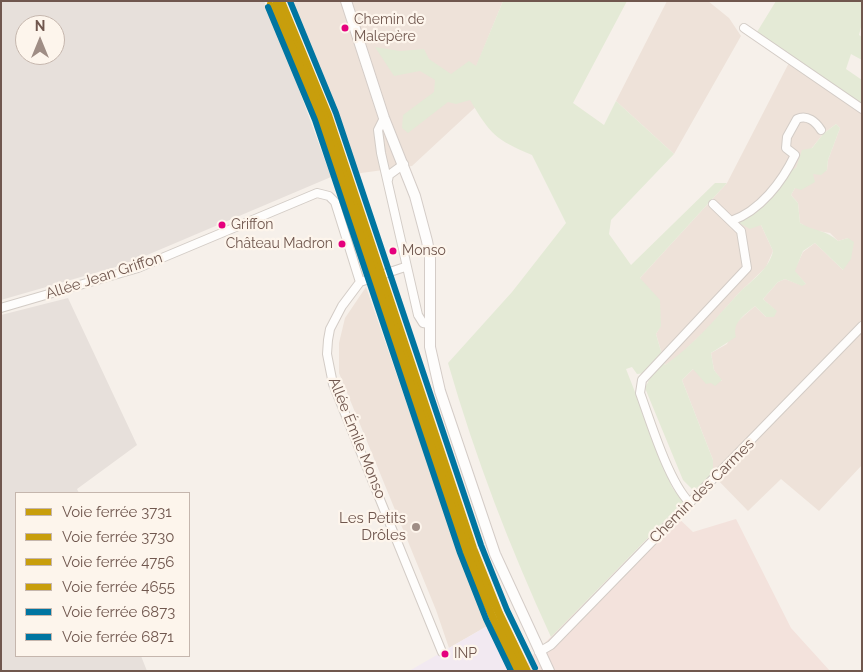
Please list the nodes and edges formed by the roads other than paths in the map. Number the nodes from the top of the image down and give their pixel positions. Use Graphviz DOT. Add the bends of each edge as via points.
graph roads {
  1 [pos="346,1"];
  2 [pos="744,28"];
  3 [pos="862,109"];
  4 [pos="384,118"];
  5 [pos="821,130"];
  6 [pos="404,164"];
  7 [pos="388,180"];
  8 [pos="713,204"];
  9 [pos="731,221"];
  10 [pos="406,268"];
  11 [pos="360,282"];
  12 [pos="1,308"];
  13 [pos="429,324"];
  14 [pos="862,326"];
  15 [pos="689,502"];
  16 [pos="442,652"];
  17 [pos="539,652"];
  18 [pos="549,671"];
  1 -- 4 [label="main road"];
  2 -- 3 [label="street"];
  4 -- 6 [label="main road"];
  4 -- 7 [label="street" via="380,122 378,137"];
  5 -- 9 [label="street" via="808,118 797,119 787,138 786,148 795,155 786,174 766,198"];
  6 -- 7 [label="street" via="389,175"];
  6 -- 13 [label="main road" via="430,257"];
  7 -- 10 [label="street"];
  8 -- 9 [label="street"];
  9 -- 15 [label="street" via="741,231 747,268 642,380 640,387 670,467"];
  10 -- 11 [label="street"];
  10 -- 13 [label="street" via="418,315 423,323"];
  11 -- 12 [label="street, Allée Jean Griffon" via="335,202 317,192 138,268"];
  11 -- 16 [label="street, Allée Émile Monso" via="330,328 329,369"];
  13 -- 17 [label="main road" via="432,362 477,503 495,554"];
  14 -- 15 [label="street, Chemin des Carmes"];
  15 -- 17 [label="street, Chemin des Carmes" via="551,645"];
  17 -- 18 [label="main road"];
}
